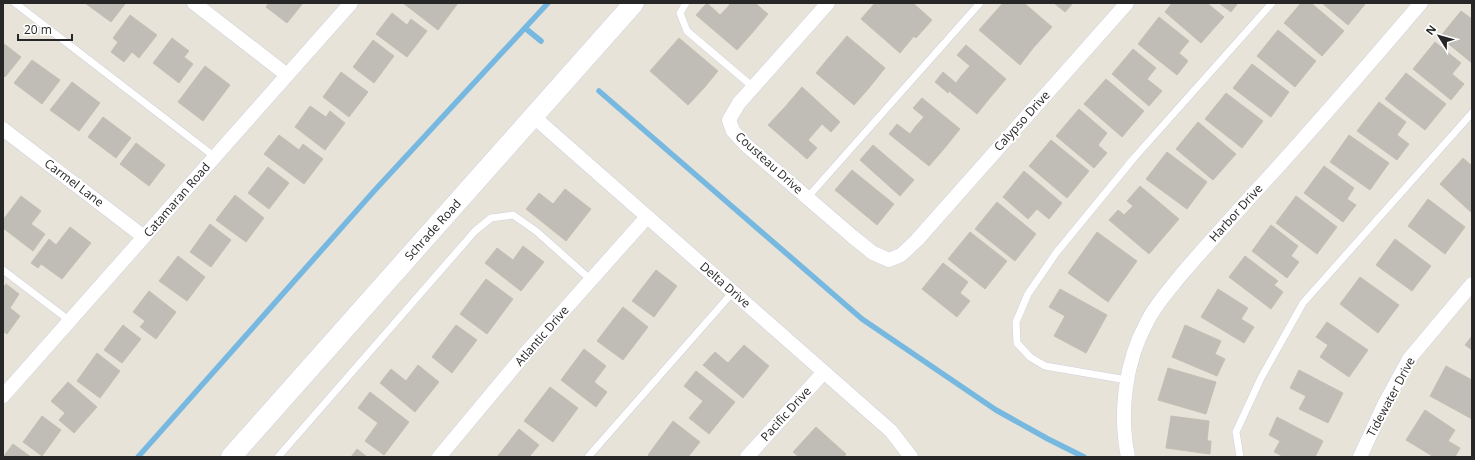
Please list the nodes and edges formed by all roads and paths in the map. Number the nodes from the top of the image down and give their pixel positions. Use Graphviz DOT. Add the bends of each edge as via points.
graph roads {
  1 [pos="15,3"];
  2 [pos="194,3"];
  3 [pos="351,3"];
  4 [pos="634,3"];
  5 [pos="686,3"];
  6 [pos="828,3"];
  7 [pos="980,3"];
  8 [pos="1127,3"];
  9 [pos="1272,3"];
  10 [pos="1421,3"];
  11 [pos="287,75"];
  12 [pos="753,87"];
  13 [pos="1472,113"];
  14 [pos="534,117"];
  15 [pos="3,129"];
  16 [pos="215,157"];
  17 [pos="807,198"];
  18 [pos="647,217"];
  19 [pos="144,237"];
  20 [pos="917,240"];
  21 [pos="3,270"];
  22 [pos="591,280"];
  23 [pos="1472,284"];
  24 [pos="733,292"];
  25 [pos="70,321"];
  26 [pos="824,372"];
  27 [pos="1127,380"];
  28 [pos="3,396"];
  29 [pos="231,457"];
  30 [pos="278,457"];
  31 [pos="439,457"];
  32 [pos="588,457"];
  33 [pos="747,457"];
  34 [pos="911,457"];
  35 [pos="1128,457"];
  36 [pos="1240,457"];
  37 [pos="1360,457"];
  1 -- 16 [label="lane"];
  2 -- 11 [label="street"];
  3 -- 11 [label="street, Catamaran Road"];
  4 -- 14 [label="street, Schrade Road"];
  5 -- 12 [label="lane" via="680,13 687,31"];
  6 -- 12 [label="street, Cousteau Drive"];
  7 -- 17 [label="lane"];
  8 -- 20 [label="street, Calypso Drive"];
  9 -- 27 [label="lane" via="1134,158 1056,253 1028,294 1016,322 1017,343 1030,357 1045,366"];
  10 -- 27 [label="street, Harbor Drive" via="1314,128 1166,293 1147,322 1134,353"];
  11 -- 16 [label="street, Catamaran Road"];
  12 -- 17 [label="street, Cousteau Drive" via="729,120 733,131"];
  13 -- 36 [label="lane" via="1303,303 1261,378 1236,432"];
  14 -- 18 [label="street, Delta Drive"];
  14 -- 29 [label="street, Schrade Road"];
  15 -- 19 [label="street, Carmel Lane"];
  16 -- 19 [label="street, Catamaran Road"];
  17 -- 20 [label="street, Cousteau Drive" via="853,238 889,260 901,255"];
  18 -- 22 [label="street, Atlantic Drive"];
  18 -- 24 [label="street, Delta Drive"];
  19 -- 25 [label="street, Catamaran Road"];
  21 -- 25 [label="lane"];
  22 -- 30 [label="lane" via="536,231 513,215 491,218 475,231"];
  22 -- 31 [label="street, Atlantic Drive"];
  23 -- 37 [label="street, Tidewater Drive" via="1409,359"];
  24 -- 26 [label="street, Delta Drive"];
  24 -- 32 [label="lane"];
  25 -- 28 [label="street, Catamaran Road"];
  26 -- 33 [label="street, Pacific Drive"];
  26 -- 34 [label="street, Delta Drive" via="891,431"];
  27 -- 35 [label="street, Harbor Drive" via="1125,442"];
}
